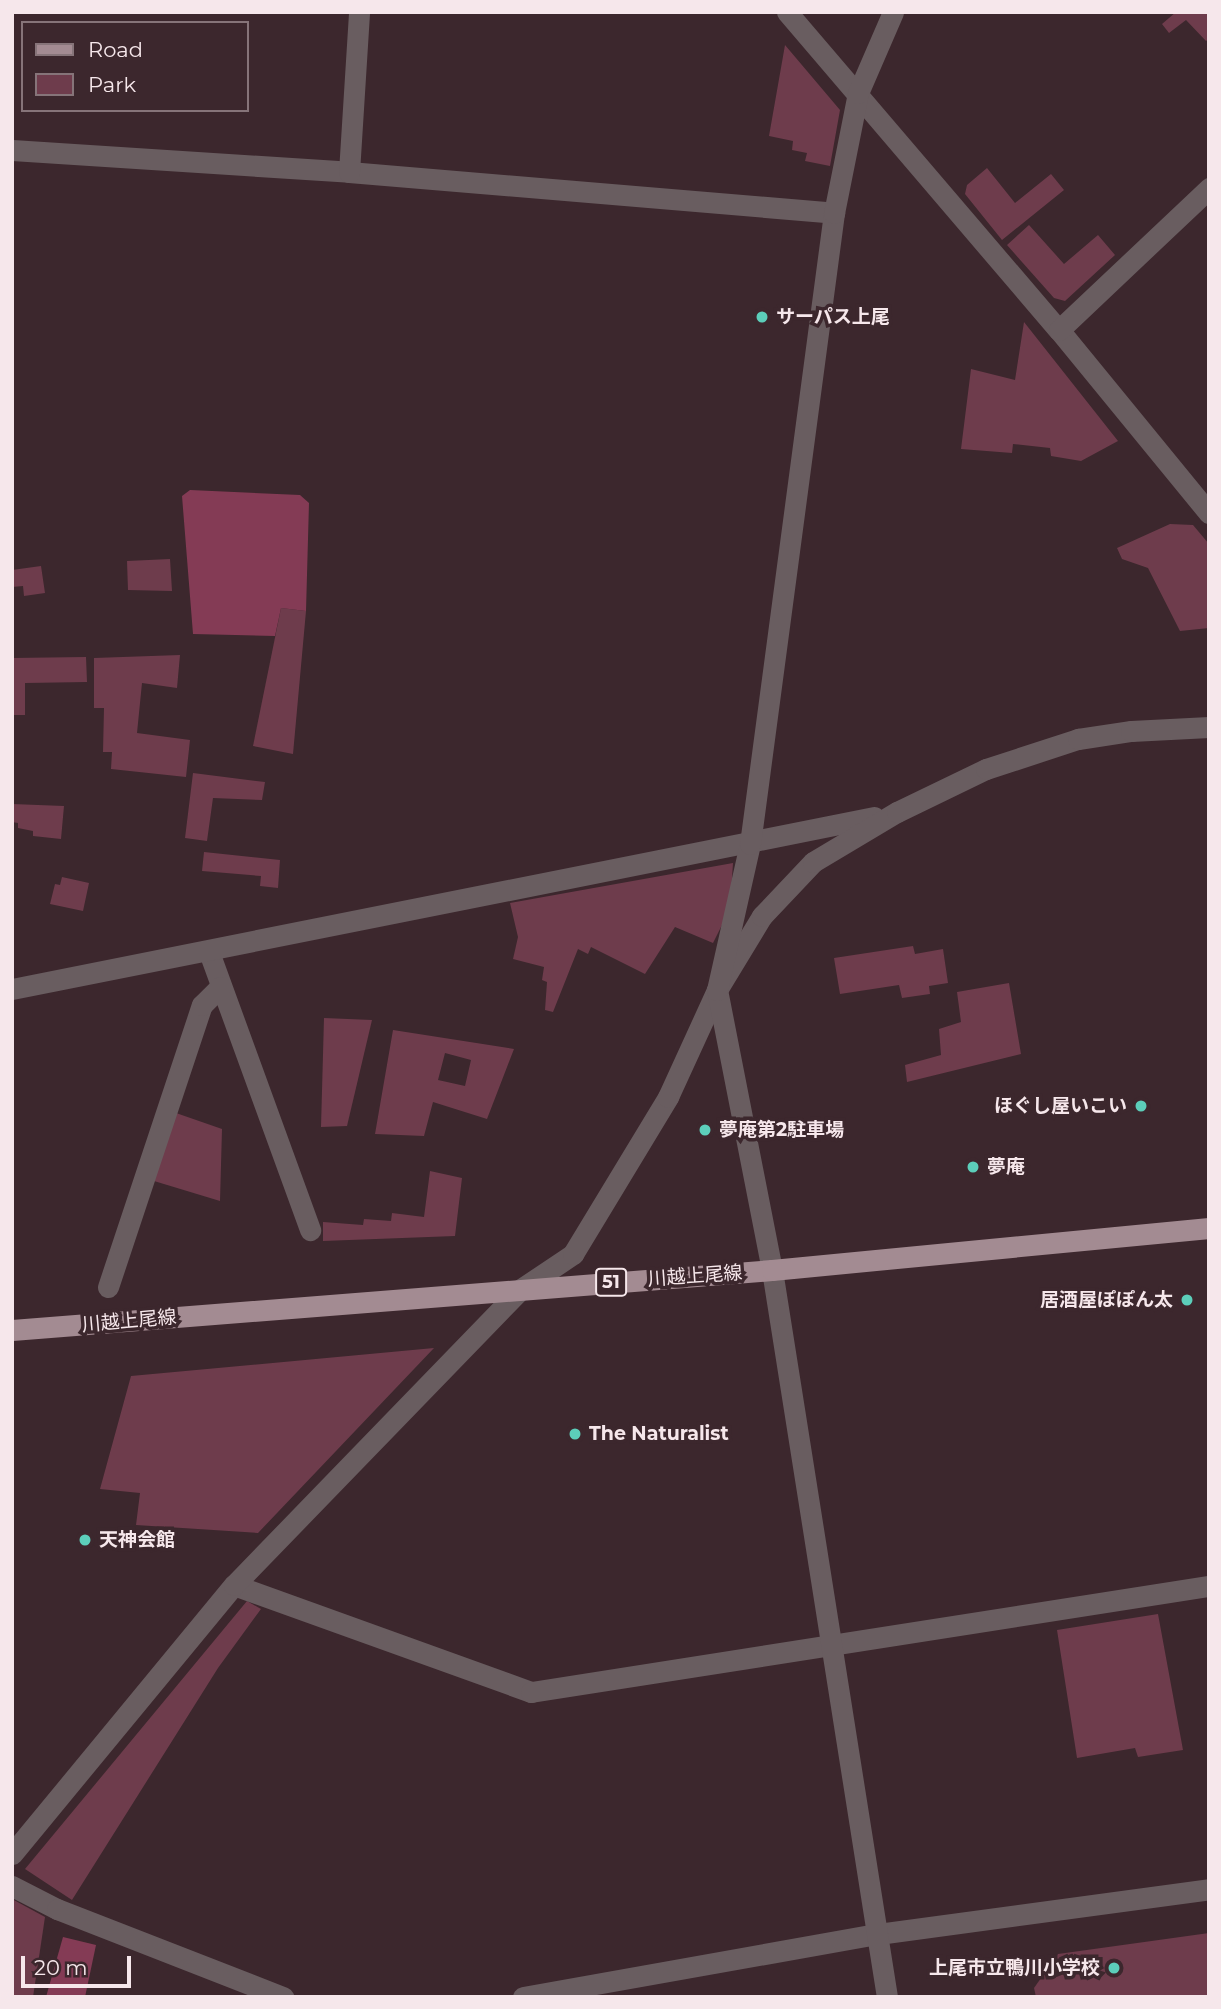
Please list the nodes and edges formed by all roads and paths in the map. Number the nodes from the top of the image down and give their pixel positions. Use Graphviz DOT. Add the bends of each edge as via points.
graph roads {
  1 [pos="359,12"];
  2 [pos="787,12"];
  3 [pos="893,12"];
  4 [pos="858,93"];
  5 [pos="12,150"];
  6 [pos="349,172"];
  7 [pos="1209,188"];
  8 [pos="834,213"];
  9 [pos="1059,330"];
  10 [pos="1205,503"];
  11 [pos="1209,727"];
  12 [pos="897,812"];
  13 [pos="750,844"];
  14 [pos="209,952"];
  15 [pos="220,987"];
  16 [pos="12,989"];
  17 [pos="717,990"];
  18 [pos="1209,1228"];
  19 [pos="310,1230"];
  20 [pos="772,1270"];
  21 [pos="108,1287"];
  22 [pos="521,1289"];
  23 [pos="12,1330"];
  24 [pos="234,1585"];
  25 [pos="1209,1586"];
  26 [pos="830,1646"];
  27 [pos="12,1854"];
  28 [pos="12,1885"];
  29 [pos="1209,1889"];
  30 [pos="878,1934"];
  31 [pos="283,1997"];
  32 [pos="523,1997"];
  33 [pos="887,1997"];
  1 -- 6 [label="street"];
  2 -- 4 [label="street"];
  3 -- 4 [label="street"];
  4 -- 8 [label="street"];
  4 -- 9 [label="street"];
  5 -- 6 [label="street"];
  6 -- 8 [label="street"];
  7 -- 9 [label="street"];
  8 -- 13 [label="street"];
  9 -- 10 [label="street"];
  11 -- 12 [label="street" via="1078,739 986,769"];
  12 -- 13 [label="street"];
  12 -- 17 [label="street" via="813,862 762,916"];
  13 -- 14 [label="street"];
  13 -- 17 [label="street"];
  14 -- 15 [label="street"];
  14 -- 16 [label="street"];
  15 -- 19 [label="street"];
  15 -- 21 [label="street" via="202,1005"];
  17 -- 20 [label="street"];
  17 -- 22 [label="street" via="668,1097 573,1254"];
  18 -- 20 [label="main road, 川越上尾線 / 51"];
  20 -- 22 [label="main road, 川越上尾線 / 51"];
  20 -- 26 [label="street"];
  22 -- 23 [label="main road, 川越上尾線 / 51"];
  22 -- 24 [label="street"];
  24 -- 26 [label="street" via="531,1692"];
  24 -- 27 [label="street"];
  25 -- 26 [label="street"];
  26 -- 30 [label="street"];
  28 -- 31 [label="street" via="57,1909"];
  29 -- 30 [label="street"];
  30 -- 32 [label="street"];
  30 -- 33 [label="street"];
}
